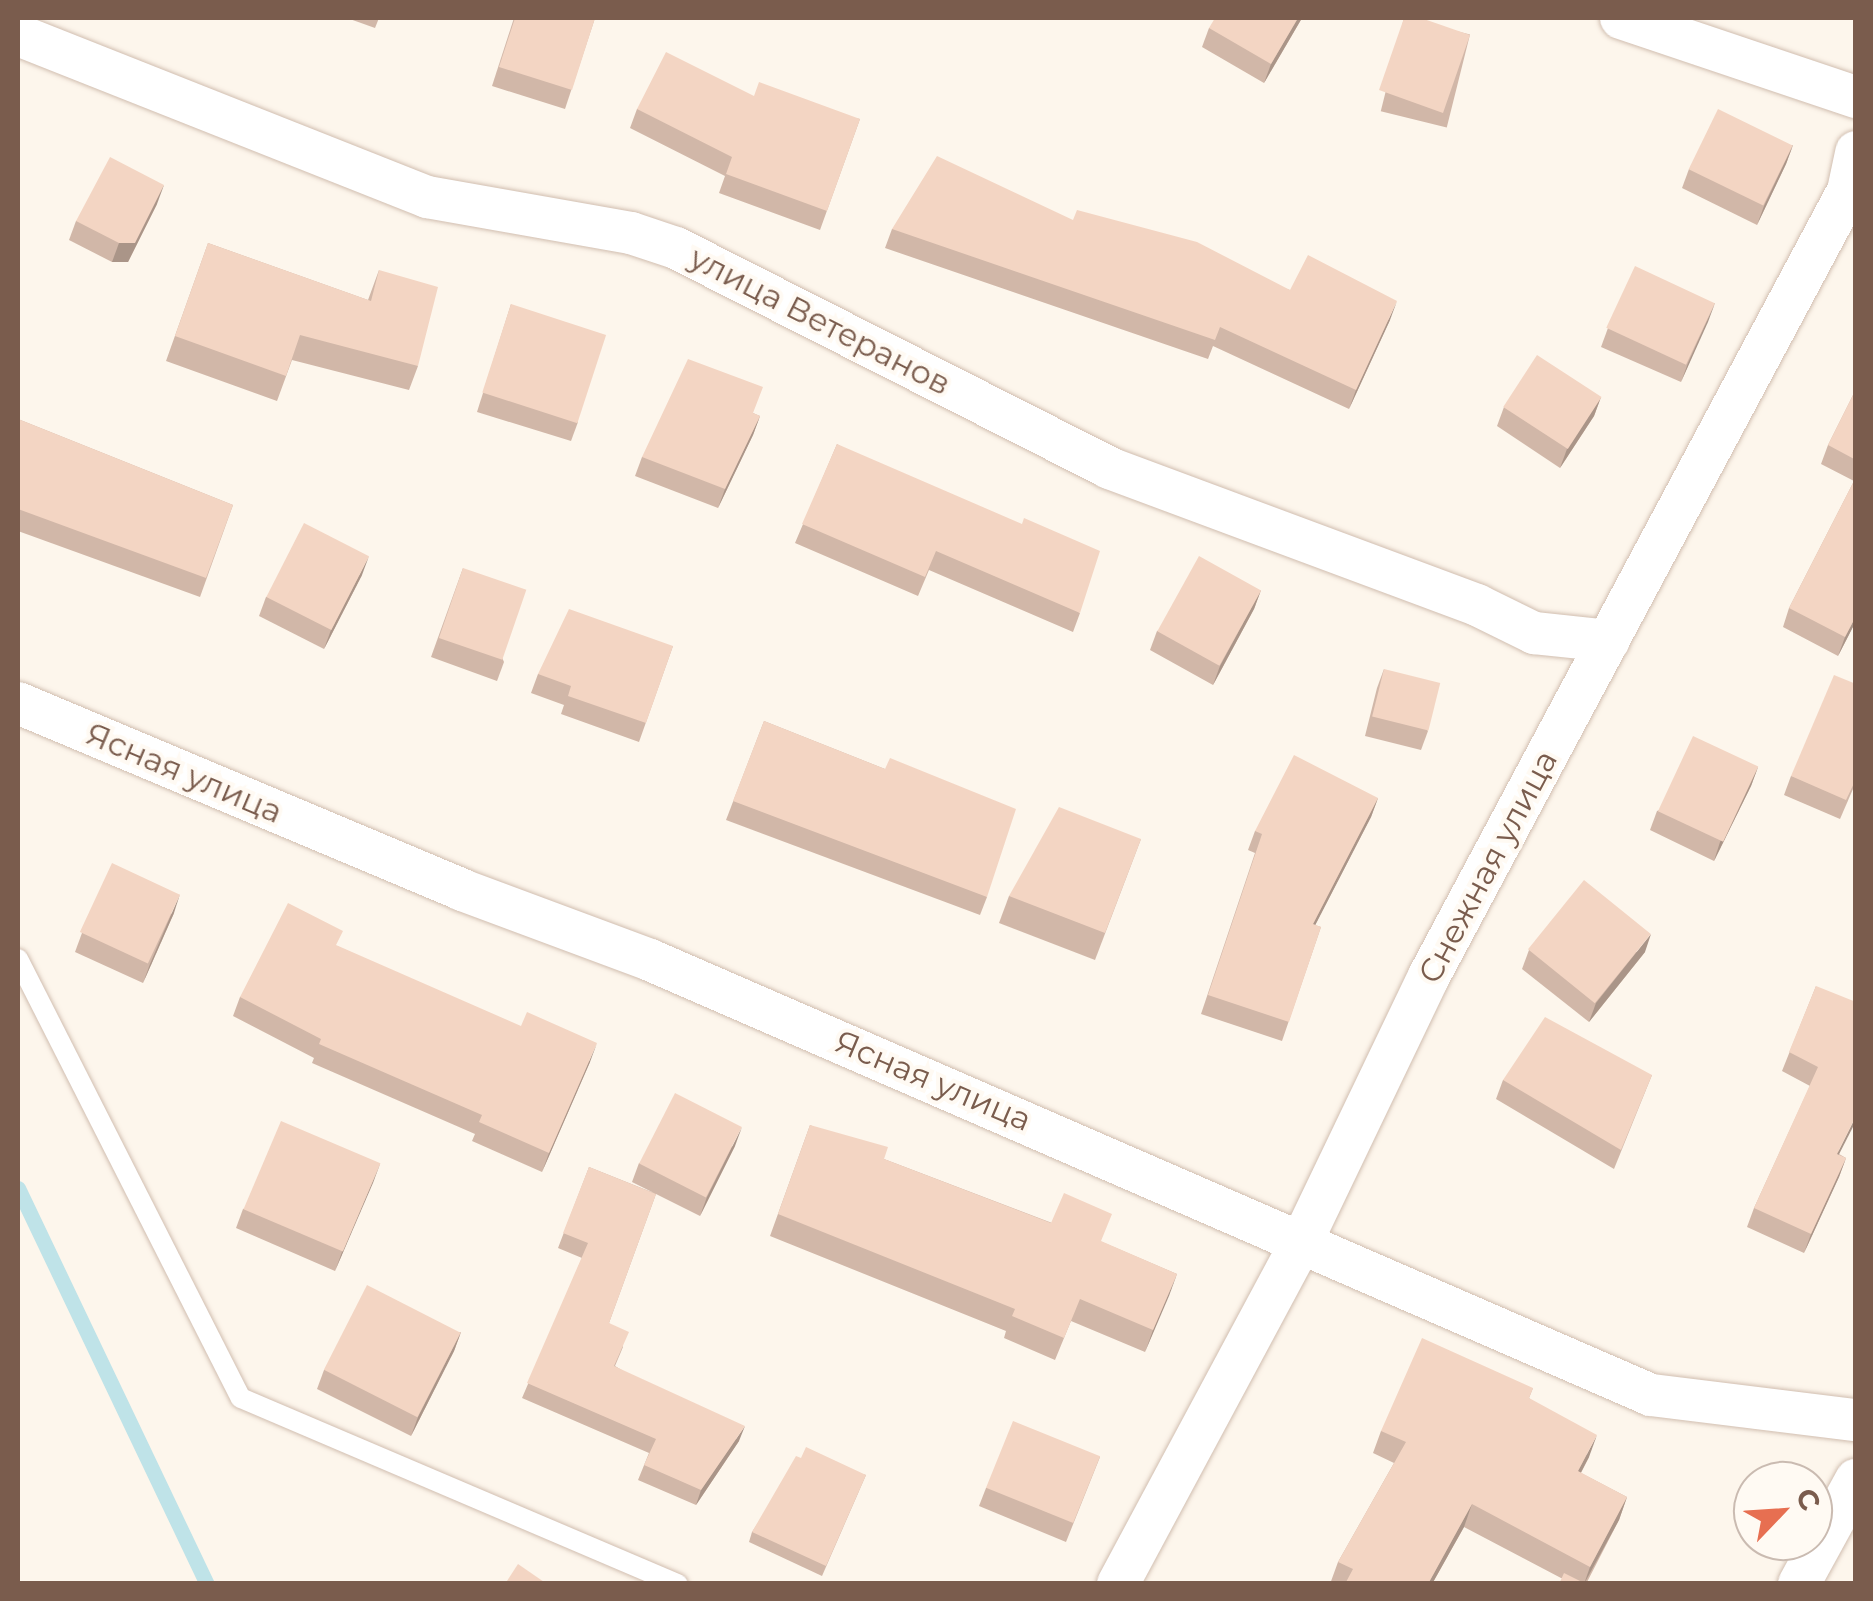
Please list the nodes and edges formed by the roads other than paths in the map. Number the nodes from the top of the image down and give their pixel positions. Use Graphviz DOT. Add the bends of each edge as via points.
graph roads {
  1 [pos="1621,18"];
  2 [pos="18,35"];
  3 [pos="1856,97"];
  4 [pos="1856,152"];
  5 [pos="1609,641"];
  6 [pos="18,703"];
  7 [pos="18,959"];
  8 [pos="1303,1239"];
  9 [pos="1856,1420"];
  10 [pos="1856,1480"];
  11 [pos="678,1584"];
  12 [pos="1118,1584"];
  13 [pos="1799,1584"];
  1 -- 3 [label="street"];
  2 -- 5 [label="street, улица Ветеранов" via="427,197 631,233 676,248 1108,468 1477,605 1534,633"];
  4 -- 5 [label="street, Снежная улица" via="1848,191"];
  5 -- 8 [label="street, Снежная улица" via="1429,976"];
  6 -- 8 [label="street, Ясная улица" via="462,890 650,960"];
  7 -- 11 [label="lane" via="241,1398"];
  8 -- 9 [label="street, Ясная улица" via="1651,1395"];
  8 -- 12 [label="street, Снежная улица"];
  10 -- 13 [label="street"];
}
